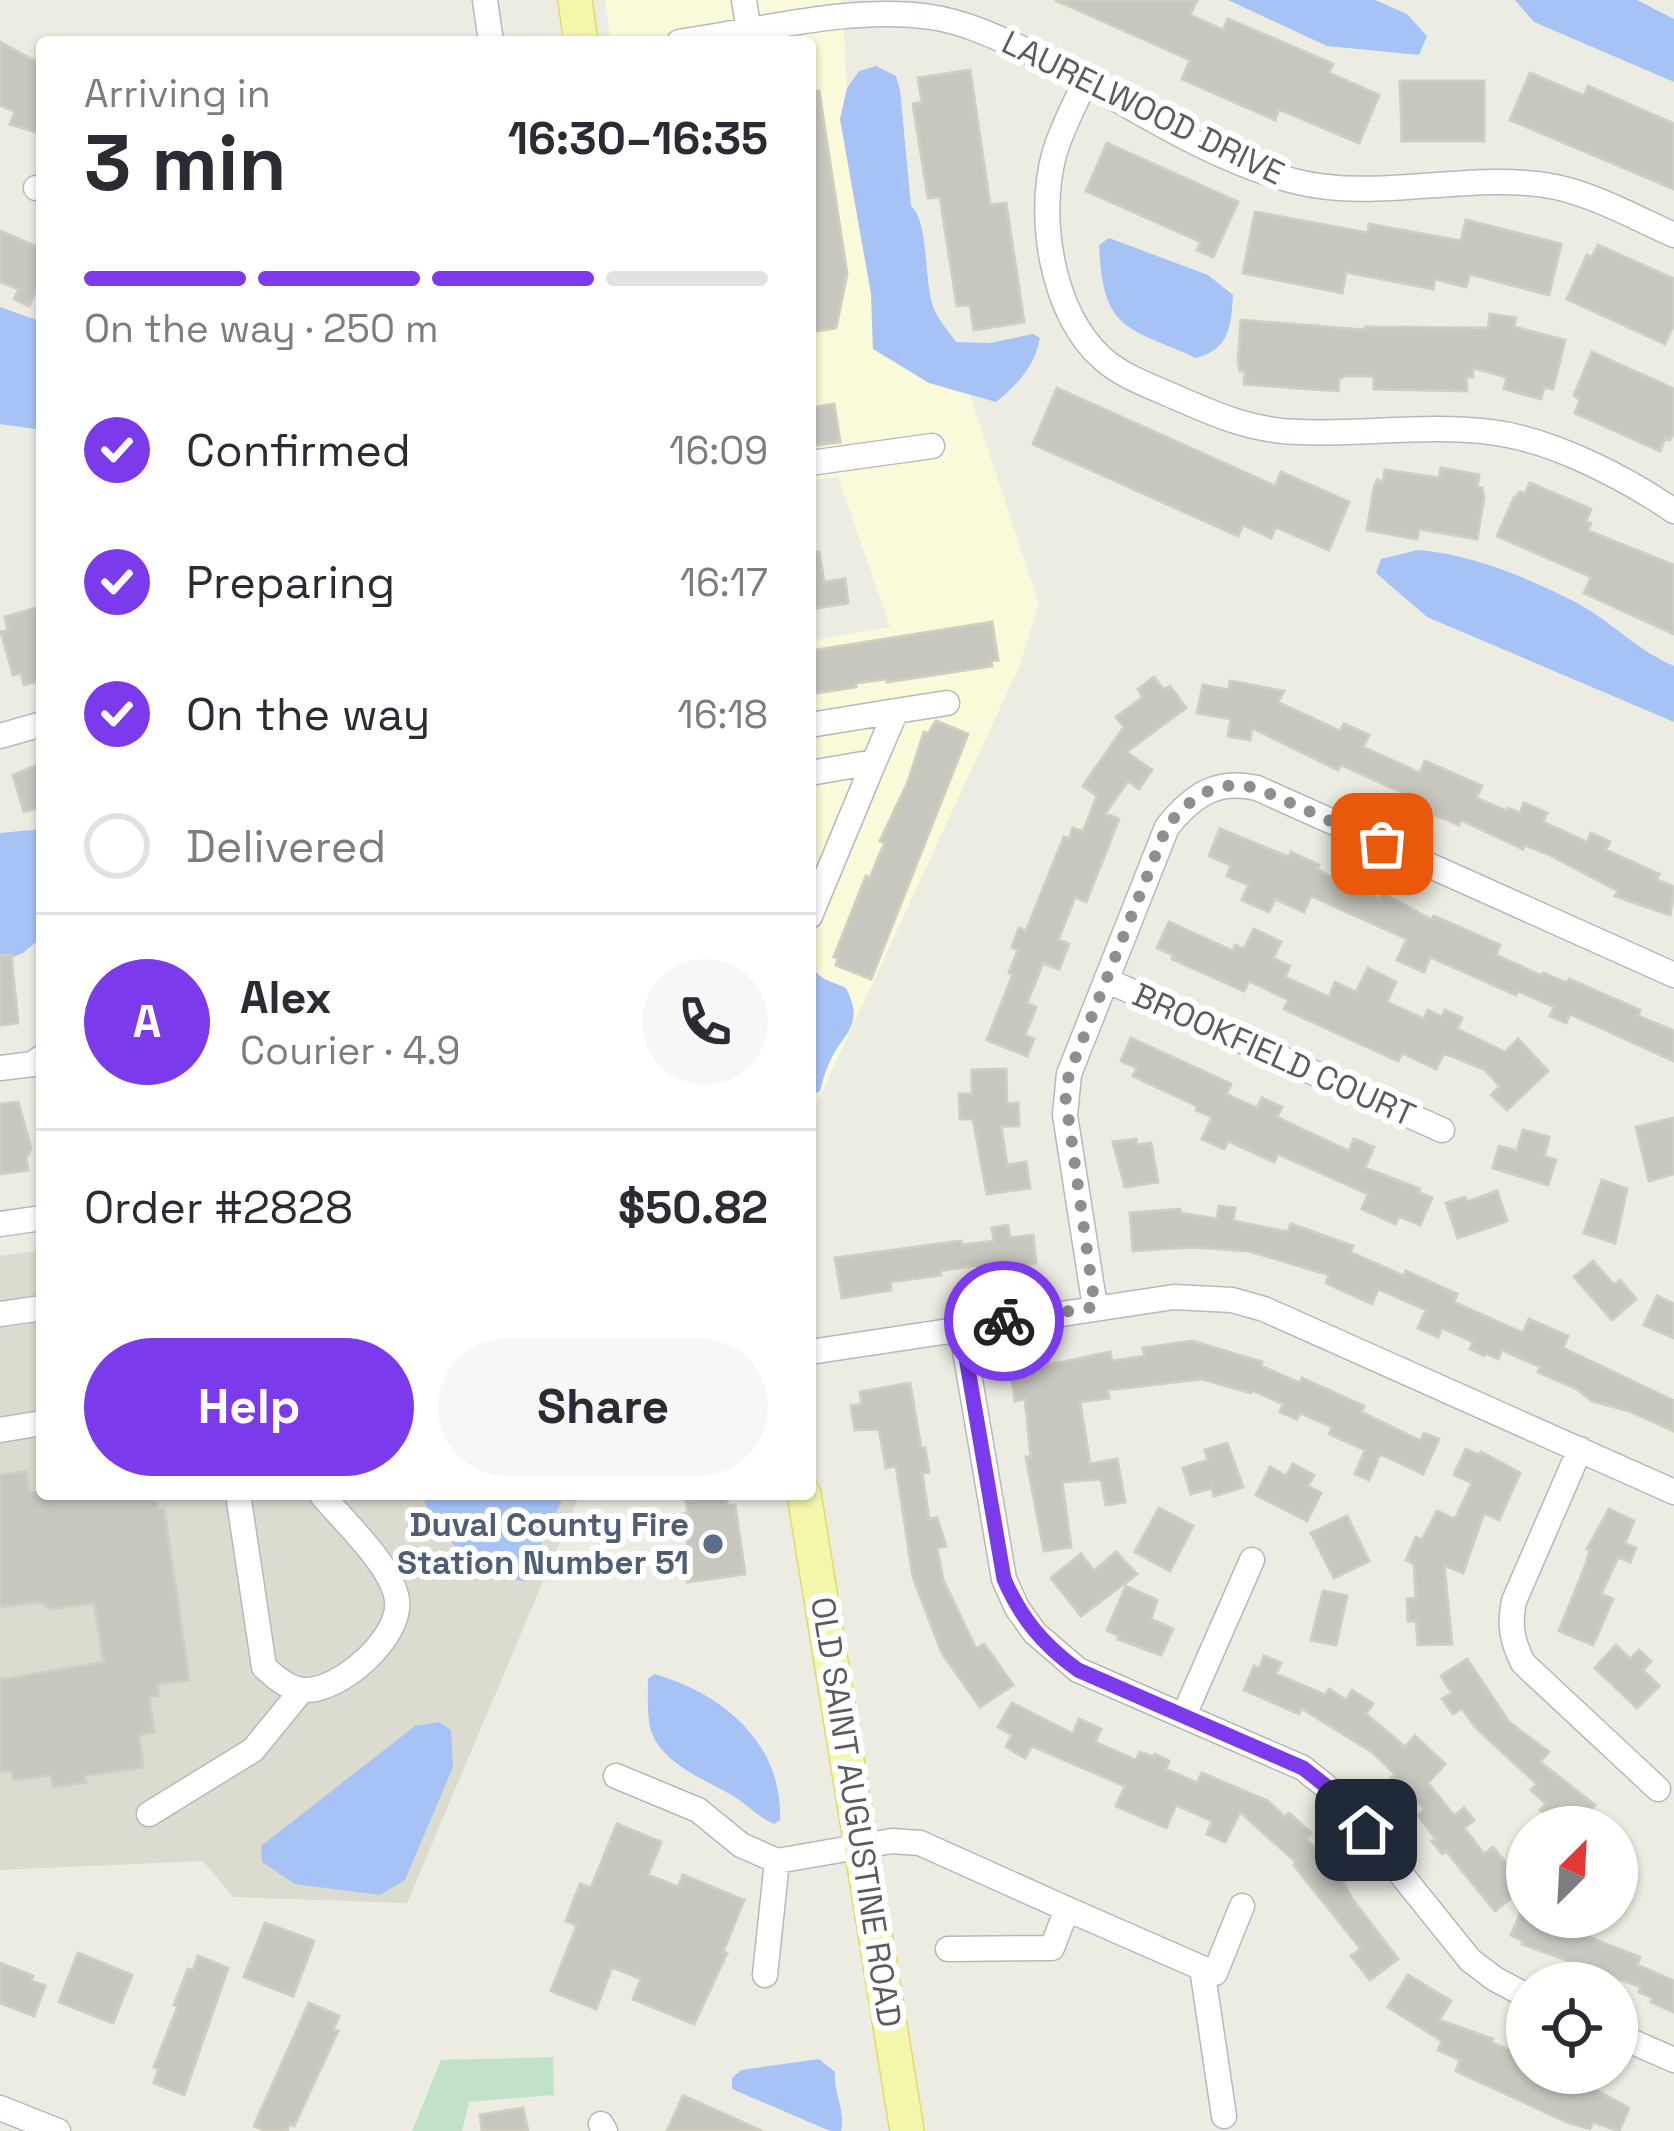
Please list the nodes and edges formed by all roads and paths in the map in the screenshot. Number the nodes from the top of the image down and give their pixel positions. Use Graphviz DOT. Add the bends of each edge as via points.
graph roads {
  1 [pos="485,0"];
  2 [pos="575,0"];
  3 [pos="744,0"];
  4 [pos="490,36"];
  5 [pos="580,36"];
  6 [pos="735,36"];
  7 [pos="1087,79"];
  8 [pos="1674,235"];
  9 [pos="932,446"];
  10 [pos="816,462"];
  11 [pos="1674,511"];
  12 [pos="947,703"];
  13 [pos="896,711"];
  14 [pos="816,724"];
  15 [pos="36,726"];
  16 [pos="0,736"];
  17 [pos="874,762"];
  18 [pos="816,772"];
  19 [pos="816,902"];
  20 [pos="1674,975"];
  21 [pos="1106,980"];
  22 [pos="36,1062"];
  23 [pos="0,1068"];
  24 [pos="1442,1130"];
  25 [pos="36,1221"];
  26 [pos="0,1224"];
  27 [pos="1095,1307"];
  28 [pos="36,1309"];
  29 [pos="0,1314"];
  30 [pos="961,1328"];
  31 [pos="816,1351"];
  32 [pos="36,1424"];
  33 [pos="0,1430"];
  34 [pos="1580,1450"];
  35 [pos="1674,1492"];
  36 [pos="239,1500"];
  37 [pos="326,1500"];
  38 [pos="805,1500"];
  39 [pos="1252,1560"];
  40 [pos="302,1690"];
  41 [pos="1184,1715"];
  42 [pos="616,1776"];
  43 [pos="1658,1789"];
  44 [pos="149,1814"];
  45 [pos="862,1848"];
  46 [pos="777,1861"];
  47 [pos="1242,1906"];
  48 [pos="1067,1909"];
  49 [pos="948,1949"];
  50 [pos="1202,1968"];
  51 [pos="765,1976"];
  52 [pos="1506,1985"];
  53 [pos="1638,2044"];
  54 [pos="1674,2060"];
  55 [pos="0,2108"];
  56 [pos="1224,2116"];
  57 [pos="58,2131"];
  58 [pos="908,2131"];
  1 -- 4 [label="street"];
  2 -- 5 [label="main road"];
  3 -- 6 [label="street"];
  6 -- 7 [label="street, LAURELWOOD DRIVE" via="889,13 932,17 976,28"];
  7 -- 8 [label="street, LAURELWOOD DRIVE" via="1161,124 1297,182 1554,187"];
  7 -- 11 [label="street" via="1055,149 1047,205 1065,309 1106,362 1249,427 1452,429 1529,440 1613,474"];
  9 -- 10 [label="street"];
  12 -- 13 [label="street"];
  13 -- 14 [label="street"];
  13 -- 17 [label="street"];
  15 -- 16 [label="street"];
  17 -- 18 [label="street"];
  17 -- 19 [label="street"];
  20 -- 21 [label="street" via="1236,784 1199,795 1167,826"];
  21 -- 24 [label="street, BROOKFIELD COURT"];
  21 -- 27 [label="street" via="1065,1094"];
  22 -- 23 [label="street"];
  25 -- 26 [label="street"];
  27 -- 30 [label="street"];
  27 -- 34 [label="street" via="1174,1297 1248,1304"];
  28 -- 29 [label="street"];
  30 -- 31 [label="street"];
  30 -- 41 [label="street" via="1004,1579 1017,1608 1078,1670"];
  32 -- 33 [label="street"];
  34 -- 35 [label="street"];
  34 -- 43 [label="street" via="1514,1601 1513,1643 1522,1663"];
  36 -- 40 [label="street" via="264,1666"];
  37 -- 40 [label="street" via="391,1577 398,1604 392,1631 368,1658 327,1687"];
  38 -- 45 [label="main road, OLD SAINT AUGUSTINE ROAD"];
  39 -- 41 [label="street"];
  40 -- 44 [label="street" via="253,1750"];
  41 -- 52 [label="street" via="1303,1768 1340,1797 1470,1960"];
  42 -- 46 [label="street" via="698,1810 741,1845"];
  45 -- 46 [label="street"];
  45 -- 48 [label="street" via="920,1843"];
  45 -- 58 [label="main road, OLD SAINT AUGUSTINE ROAD"];
  46 -- 51 [label="street"];
  47 -- 50 [label="street" via="1215,1973"];
  48 -- 49 [label="street" via="1052,1948"];
  48 -- 50 [label="street"];
  50 -- 56 [label="street"];
  53 -- 54 [label="street"];
  55 -- 57 [label="street"];
}
